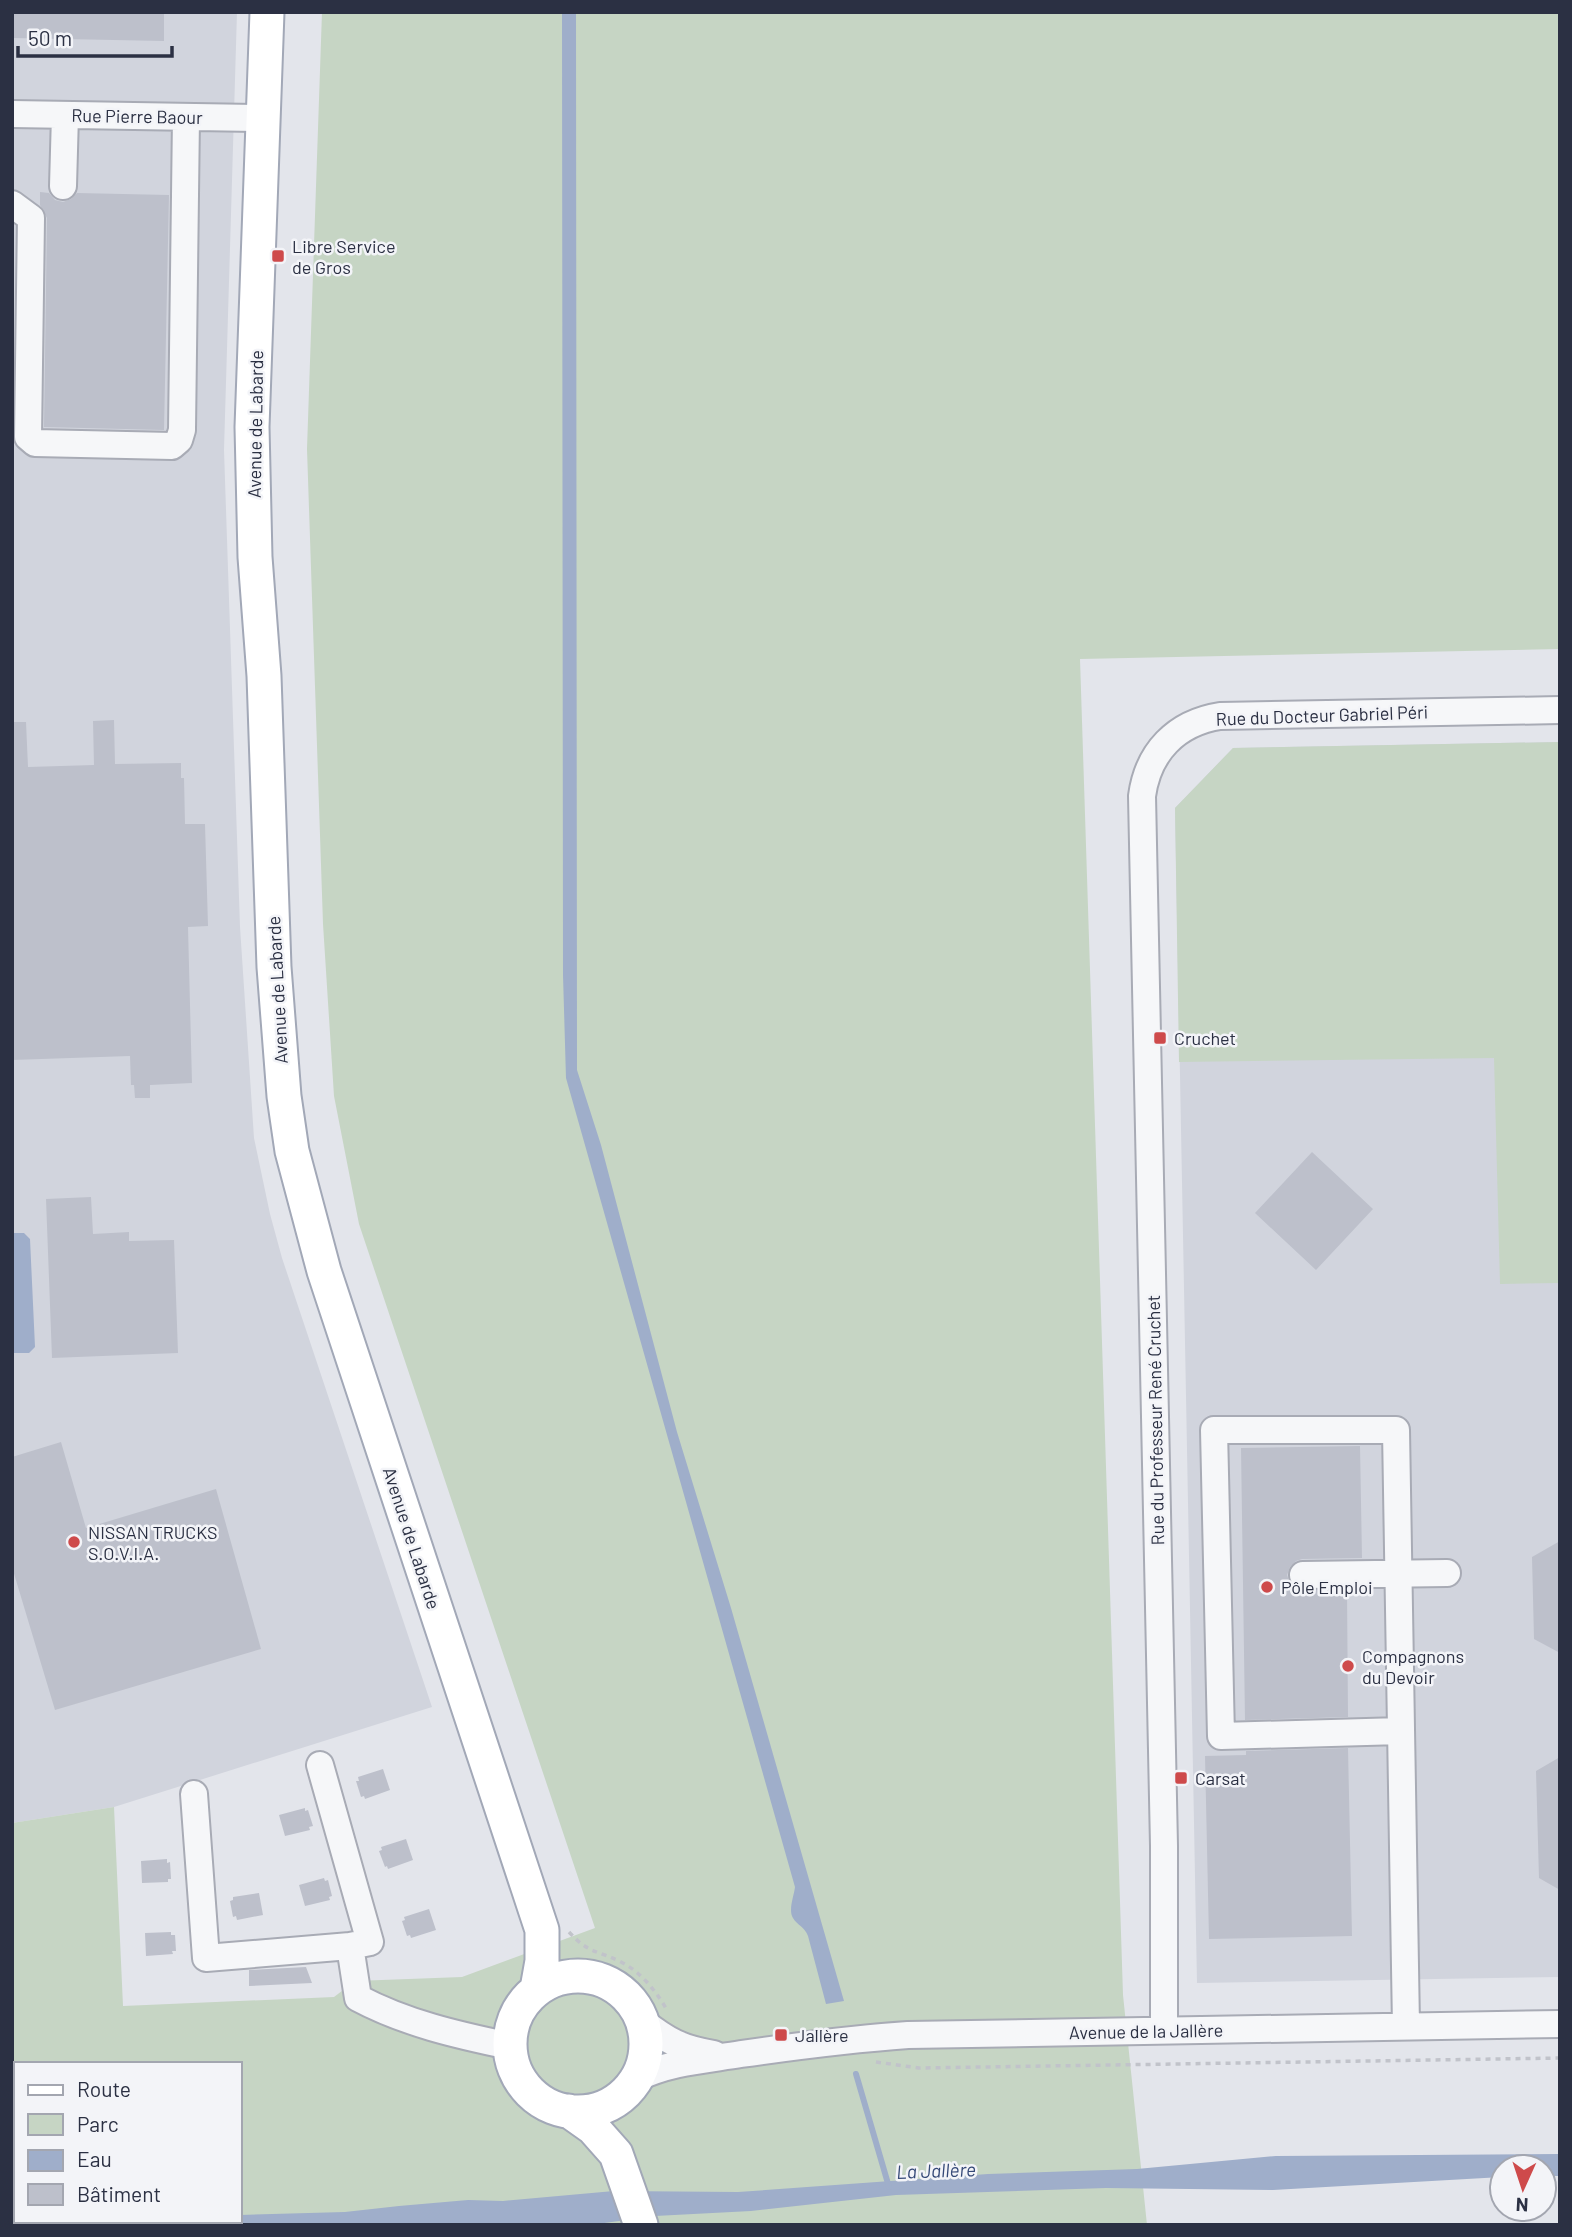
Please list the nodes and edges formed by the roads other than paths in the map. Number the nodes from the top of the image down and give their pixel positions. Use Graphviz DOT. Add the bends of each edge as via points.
graph roads {
  1 [pos="267,12"];
  2 [pos="12,114"];
  3 [pos="65,115"];
  4 [pos="186,117"];
  5 [pos="262,118"];
  6 [pos="63,186"];
  7 [pos="12,204"];
  8 [pos="1560,710"];
  9 [pos="1143,811"];
  10 [pos="1398,1573"];
  11 [pos="1447,1573"];
  12 [pos="1303,1575"];
  13 [pos="1401,1731"];
  14 [pos="320,1765"];
  15 [pos="194,1794"];
  16 [pos="555,1930"];
  17 [pos="350,1946"];
  18 [pos="587,1976"];
  19 [pos="537,1989"];
  20 [pos="656,2017"];
  21 [pos="1560,2024"];
  22 [pos="1406,2026"];
  23 [pos="1164,2029"];
  24 [pos="510,2046"];
  25 [pos="733,2056"];
  26 [pos="632,2084"];
  27 [pos="569,2111"];
  28 [pos="616,2154"];
  29 [pos="641,2224"];
  1 -- 5 [label="main road, Avenue de Labarde"];
  2 -- 3 [label="street, Rue Pierre Baour"];
  3 -- 4 [label="street, Rue Pierre Baour"];
  3 -- 6 [label="street"];
  4 -- 5 [label="street, Rue Pierre Baour"];
  4 -- 7 [label="street" via="182,430 172,446 35,443 28,437 31,218"];
  5 -- 16 [label="main road, Avenue de Labarde" via="252,427 255,557 274,967 292,1151 324,1271"];
  8 -- 9 [label="street, Rue du Docteur Gabriel Péri" via="1205,718 1176,732 1156,754 1144,782"];
  9 -- 23 [label="street, Rue du Professeur René Cruchet"];
  10 -- 11 [label="street"];
  10 -- 12 [label="street"];
  10 -- 13 [label="street"];
  10 -- 13 [label="street" via="1396,1430 1214,1430 1220,1736"];
  13 -- 22 [label="street"];
  14 -- 17 [label="street" via="370,1942"];
  15 -- 17 [label="street" via="206,1958"];
  16 -- 18 [label="main road, Avenue de Labarde" via="570,1962"];
  16 -- 19 [label="main road, Avenue de Labarde"];
  17 -- 24 [label="street" via="358,1997 389,2014"];
  18 -- 19 [label="main road" via="561,1978"];
  18 -- 20 [label="main road" via="615,1986 636,2007"];
  19 -- 24 [label="main road" via="520,2008"];
  20 -- 25 [label="street, Avenue de la Jallère" via="664,2039"];
  20 -- 26 [label="main road"];
  21 -- 22 [label="street, Avenue de la Jallère"];
  22 -- 23 [label="street, Avenue de la Jallère"];
  23 -- 25 [label="street, Avenue de la Jallère" via="908,2035 836,2040"];
  24 -- 27 [label="main road" via="516,2072 532,2094"];
  25 -- 26 [label="street, Avenue de la Jallère" via="669,2065"];
  26 -- 27 [label="main road" via="607,2105"];
  26 -- 28 [label="main road" via="621,2114"];
  27 -- 28 [label="main road" via="593,2128"];
  28 -- 29 [label="main road"];
}
